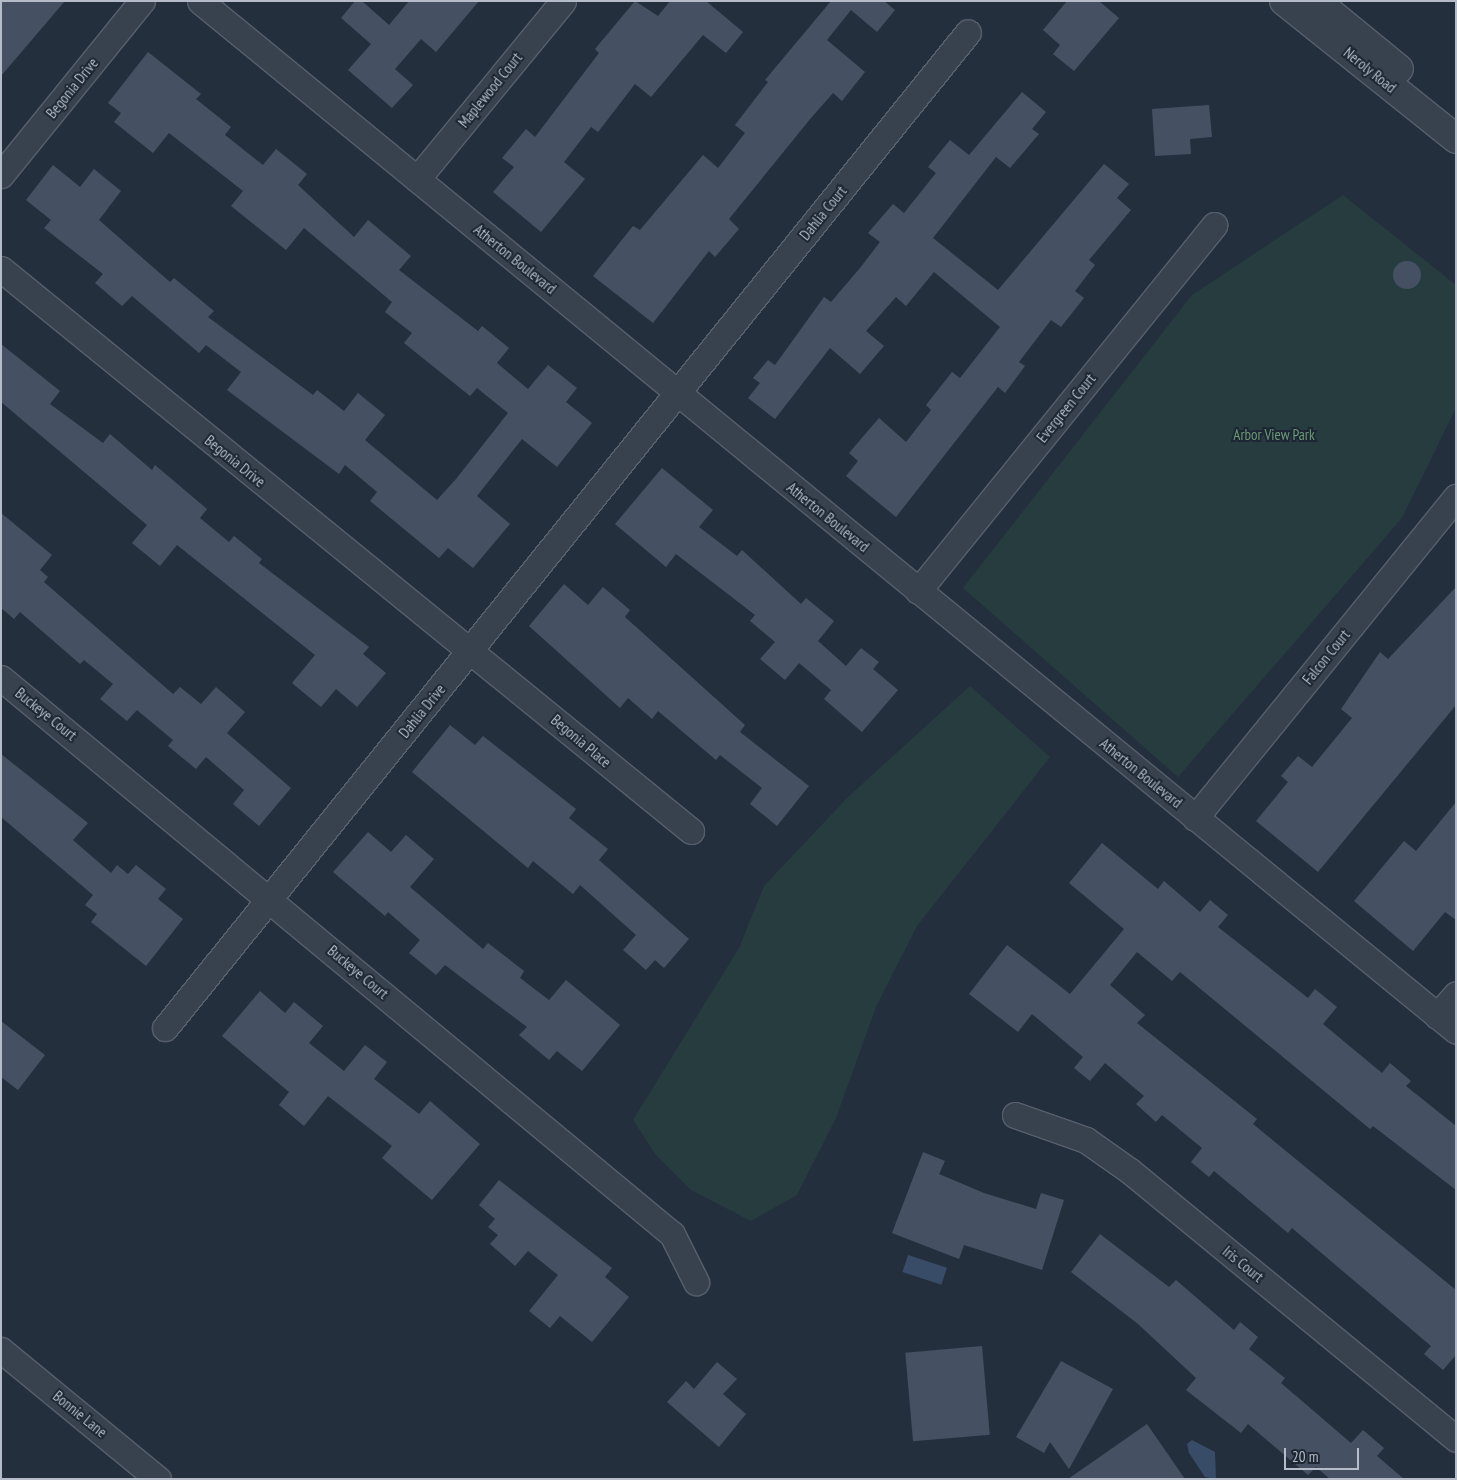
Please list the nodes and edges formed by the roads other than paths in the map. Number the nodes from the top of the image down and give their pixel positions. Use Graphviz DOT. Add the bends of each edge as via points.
graph roads {
  1 [pos="142,1"];
  2 [pos="200,1"];
  3 [pos="563,1"];
  4 [pos="1284,1"];
  5 [pos="1316,1"];
  6 [pos="968,32"];
  7 [pos="1456,116"];
  8 [pos="1456,139"];
  9 [pos="1,175"];
  10 [pos="417,179"];
  11 [pos="1214,225"];
  12 [pos="1,269"];
  13 [pos="678,394"];
  14 [pos="1456,497"];
  15 [pos="918,590"];
  16 [pos="471,650"];
  17 [pos="1,678"];
  18 [pos="1196,818"];
  19 [pos="690,831"];
  20 [pos="270,898"];
  21 [pos="1456,994"];
  22 [pos="1446,1024"];
  23 [pos="165,1028"];
  24 [pos="1015,1116"];
  25 [pos="696,1282"];
  26 [pos="1,1350"];
  27 [pos="1456,1439"];
  28 [pos="158,1479"];
  1 -- 9 [label="street, Begonia Drive"];
  2 -- 10 [label="street, Atherton Boulevard"];
  3 -- 10 [label="street, Maplewood Court"];
  4 -- 8 [label="street, Neroly Road"];
  5 -- 7 [label="street, Neroly Road"];
  6 -- 13 [label="street, Dahlia Court"];
  10 -- 13 [label="street, Atherton Boulevard"];
  11 -- 15 [label="street, Evergreen Court"];
  12 -- 16 [label="street, Begonia Drive"];
  13 -- 15 [label="street, Atherton Boulevard"];
  13 -- 16 [label="street, Dahlia Drive"];
  14 -- 18 [label="street, Falcon Court"];
  15 -- 18 [label="street, Atherton Boulevard"];
  16 -- 19 [label="street, Begonia Place"];
  16 -- 20 [label="street, Dahlia Drive"];
  17 -- 20 [label="street, Buckeye Court"];
  18 -- 22 [label="street, Atherton Boulevard"];
  20 -- 23 [label="street, Dahlia Drive"];
  20 -- 25 [label="street, Buckeye Court" via="672,1234"];
  21 -- 22 [label="street"];
  24 -- 27 [label="street, Iris Court" via="1086,1140 1130,1171"];
  26 -- 28 [label="street, Bonnie Lane"];
}
